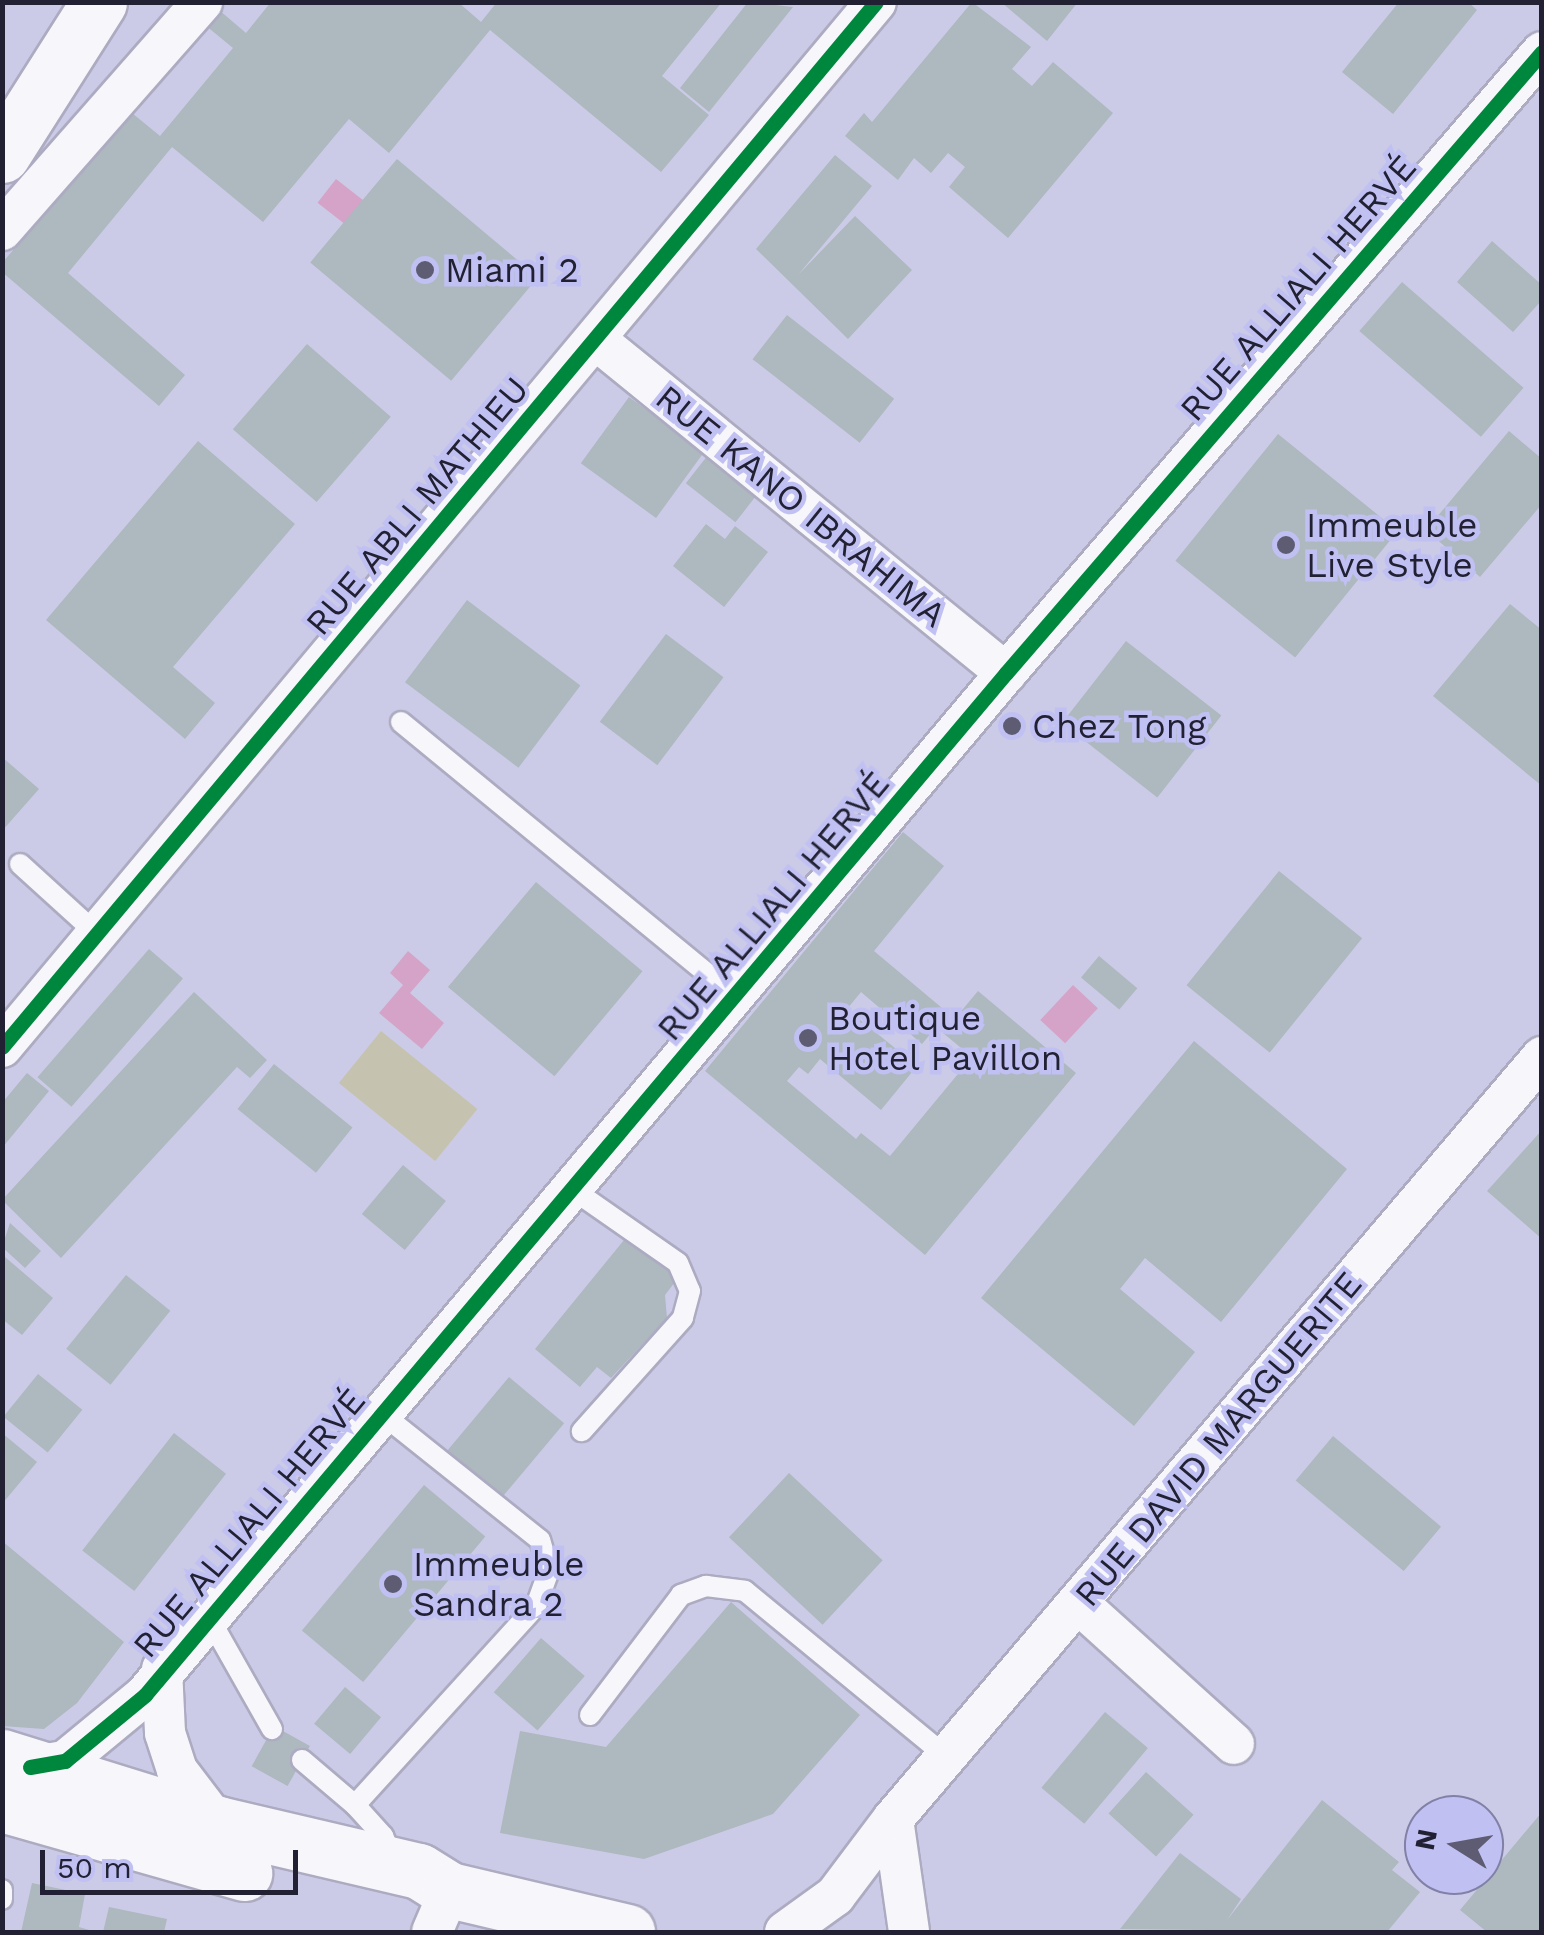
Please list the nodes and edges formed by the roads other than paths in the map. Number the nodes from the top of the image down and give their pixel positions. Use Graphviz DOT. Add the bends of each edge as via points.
graph roads {
  1 [pos="90,2"];
  2 [pos="99,2"];
  3 [pos="202,2"];
  4 [pos="876,2"];
  5 [pos="1542,52"];
  6 [pos="2,102"];
  7 [pos="2,155"];
  8 [pos="2,230"];
  9 [pos="595,339"];
  10 [pos="1006,673"];
  11 [pos="401,722"];
  12 [pos="20,864"];
  13 [pos="96,934"];
  14 [pos="737,998"];
  15 [pos="2,1047"];
  16 [pos="1542,1057"];
  17 [pos="572,1189"];
  18 [pos="381,1412"];
  19 [pos="582,1431"];
  20 [pos="1078,1603"];
  21 [pos="208,1616"];
  22 [pos="162,1669"];
  23 [pos="590,1715"];
  24 [pos="272,1729"];
  25 [pos="1234,1744"];
  26 [pos="947,1757"];
  27 [pos="302,1760"];
  28 [pos="12,1776"];
  29 [pos="355,1805"];
  30 [pos="893,1819"];
  31 [pos="218,1824"];
  32 [pos="2,1830"];
  33 [pos="396,1865"];
  34 [pos="244,1874"];
  35 [pos="2,1890"];
  36 [pos="2,1898"];
  37 [pos="441,1911"];
  38 [pos="627,1932"];
  39 [pos="784,1932"];
  40 [pos="910,1932"];
  1 -- 6 [label="main road"];
  2 -- 7 [label="main road"];
  3 -- 8 [label="street"];
  4 -- 9 [label="street, RUE ABLI MATHIEU"];
  5 -- 10 [label="street, RUE ALLIALI HERVÉ"];
  9 -- 10 [label="street, RUE KANO IBRAHIMA"];
  9 -- 13 [label="street, RUE ABLI MATHIEU"];
  10 -- 14 [label="street, RUE ALLIALI HERVÉ"];
  11 -- 14 [label="lane"];
  12 -- 13 [label="lane"];
  13 -- 15 [label="street, RUE ABLI MATHIEU"];
  14 -- 17 [label="street, RUE ALLIALI HERVÉ"];
  16 -- 20 [label="street, RUE DAVID MARGUERITE"];
  17 -- 18 [label="street, RUE ALLIALI HERVÉ"];
  17 -- 19 [label="lane" via="678,1263 690,1291 684,1318"];
  18 -- 21 [label="street, RUE ALLIALI HERVÉ"];
  18 -- 29 [label="lane" via="540,1540 550,1570 536,1606"];
  20 -- 25 [label="street"];
  20 -- 26 [label="street, RUE DAVID MARGUERITE"];
  21 -- 22 [label="street, RUE ALLIALI HERVÉ"];
  21 -- 24 [label="lane"];
  22 -- 28 [label="street, RUE ALLIALI HERVÉ" via="144,1695 65,1761"];
  22 -- 31 [label="street, RUE ALLIALI HERVÉ" via="165,1734 177,1770"];
  23 -- 26 [label="lane" via="681,1595 706,1586 745,1591"];
  26 -- 30 [label="street, RUE DAVID MARGUERITE"];
  27 -- 29 [label="lane"];
  28 -- 31 [label="main road"];
  28 -- 34 [label="main road"];
  29 -- 33 [label="lane" via="383,1836"];
  30 -- 39 [label="street, RUE DAVID MARGUERITE" via="836,1896"];
  30 -- 40 [label="street"];
  31 -- 33 [label="main road"];
  32 -- 34 [label="main road" via="102,1854"];
  33 -- 37 [label="main road"];
  34 -- 37 [label="main road" via="408,1898"];
  35 -- 36 [label="lane"];
  37 -- 38 [label="main road"];
}
